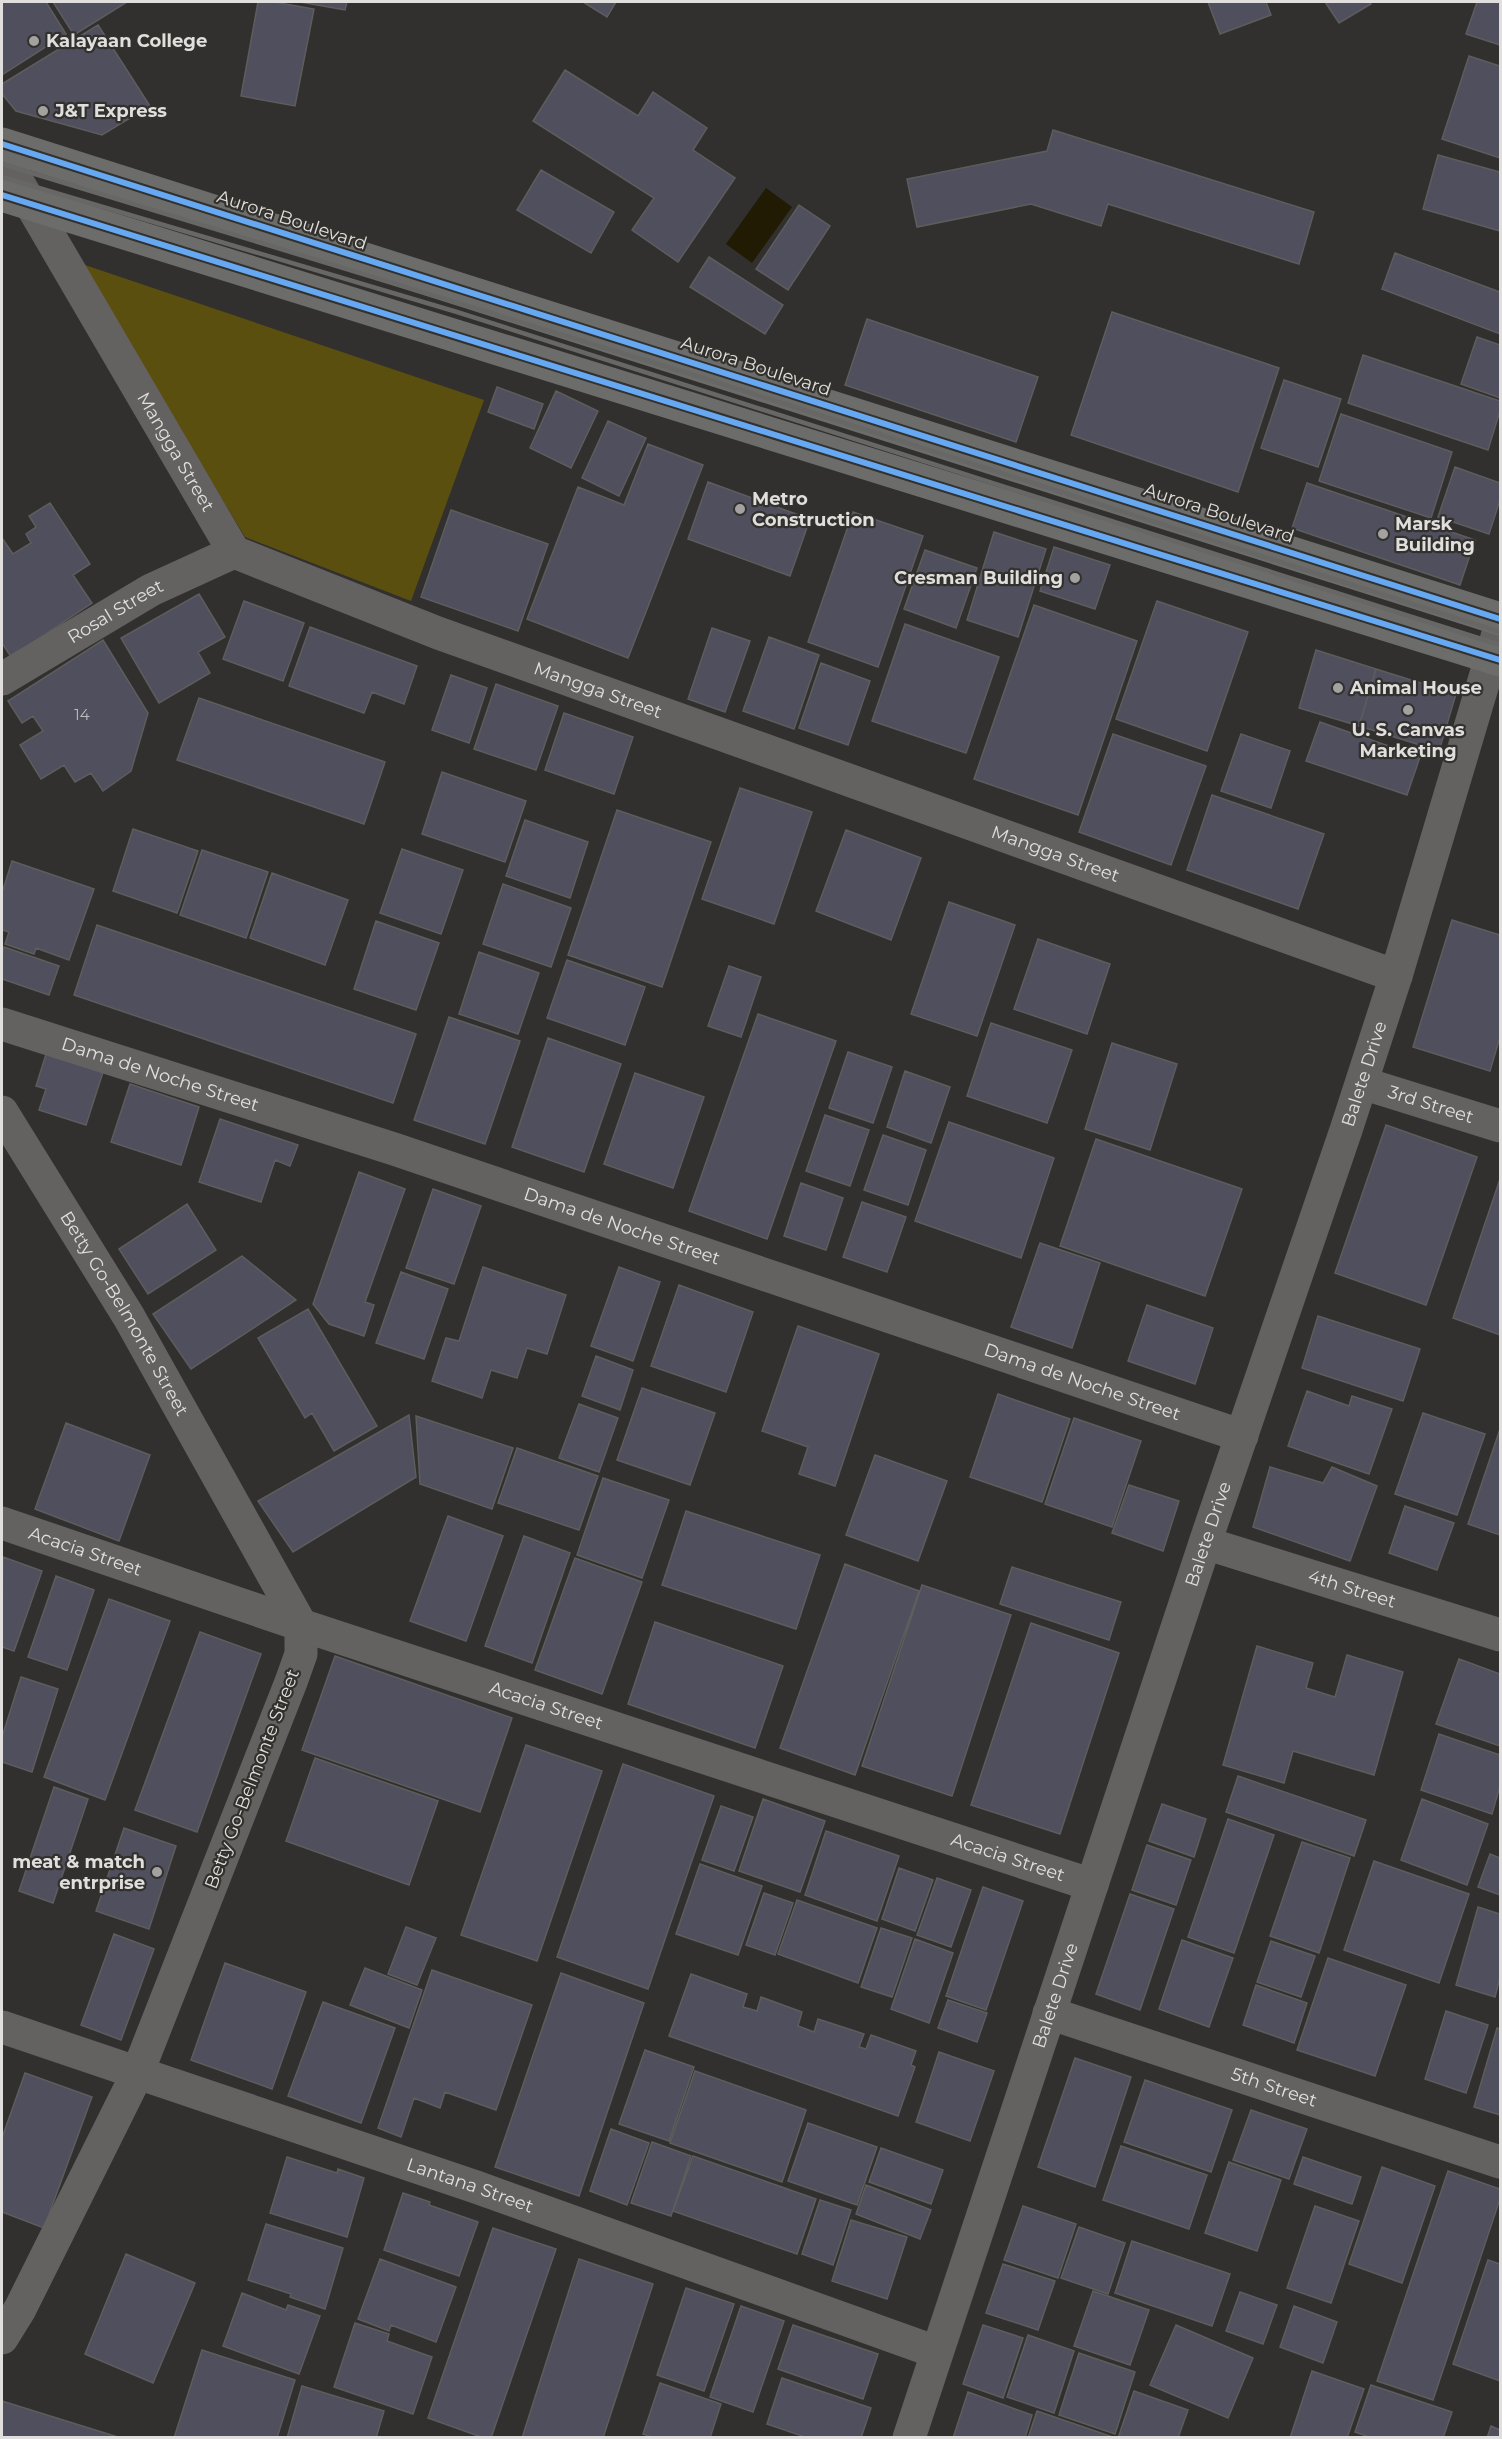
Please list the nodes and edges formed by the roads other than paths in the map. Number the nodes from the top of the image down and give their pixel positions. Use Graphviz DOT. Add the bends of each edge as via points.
graph roads {
  1 [pos="2,144"];
  2 [pos="2,155"];
  3 [pos="15,199"];
  4 [pos="234,552"];
  5 [pos="1500,619"];
  6 [pos="1497,648"];
  7 [pos="2,679"];
  8 [pos="1396,976"];
  9 [pos="2,1024"];
  10 [pos="1362,1083"];
  11 [pos="2,1112"];
  12 [pos="1500,1126"];
  13 [pos="1242,1436"];
  14 [pos="2,1523"];
  15 [pos="1205,1543"];
  16 [pos="301,1625"];
  17 [pos="1500,1635"];
  18 [pos="1092,1885"];
  19 [pos="1049,2013"];
  20 [pos="2,2027"];
  21 [pos="136,2074"];
  22 [pos="1500,2162"];
  23 [pos="2,2338"];
  24 [pos="936,2352"];
  25 [pos="909,2438"];
  1 -- 5 [label="main road, Aurora Boulevard"];
  2 -- 3 [label="street, Mangga Street"];
  3 -- 4 [label="street, Mangga Street"];
  3 -- 6 [label="main road"];
  4 -- 7 [label="street, Rosal Street" via="151,590"];
  4 -- 8 [label="street, Mangga Street" via="438,633"];
  6 -- 8 [label="street, Balete Drive"];
  8 -- 10 [label="street, Balete Drive"];
  9 -- 13 [label="street, Dama de Noche Street" via="405,1152"];
  10 -- 12 [label="street, 3rd Street"];
  10 -- 13 [label="street, Balete Drive"];
  11 -- 16 [label="street, Betty Go-Belmonte Street" via="129,1317"];
  13 -- 15 [label="street, Balete Drive"];
  14 -- 16 [label="street, Acacia Street"];
  15 -- 17 [label="street, 4th Street"];
  15 -- 18 [label="street, Balete Drive"];
  16 -- 18 [label="street, Acacia Street"];
  16 -- 21 [label="street, Betty Go-Belmonte Street" via="301,1654 291,1682"];
  18 -- 19 [label="street, Balete Drive"];
  19 -- 22 [label="street, 5th Street"];
  19 -- 24 [label="street, Balete Drive"];
  20 -- 21 [label="street, Lantana Street"];
  21 -- 23 [label="street, Betty Go-Belmonte Street"];
  21 -- 24 [label="street, Lantana Street" via="465,2183"];
  24 -- 25 [label="street, Balete Drive"];
}
